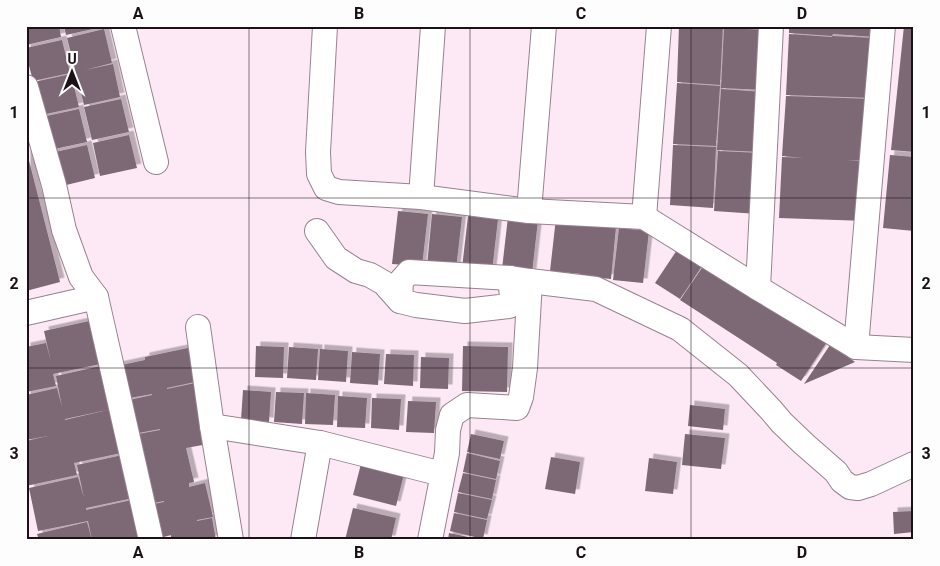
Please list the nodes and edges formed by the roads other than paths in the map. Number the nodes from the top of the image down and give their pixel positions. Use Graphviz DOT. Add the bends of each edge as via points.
graph roads {
  1 [pos="123,26"];
  2 [pos="325,26"];
  3 [pos="433,26"];
  4 [pos="544,26"];
  5 [pos="658,26"];
  6 [pos="771,26"];
  7 [pos="883,26"];
  8 [pos="26,87"];
  9 [pos="156,162"];
  10 [pos="421,197"];
  11 [pos="529,212"];
  12 [pos="644,217"];
  13 [pos="317,231"];
  14 [pos="520,279"];
  15 [pos="758,288"];
  16 [pos="96,297"];
  17 [pos="400,301"];
  18 [pos="26,313"];
  19 [pos="198,327"];
  20 [pos="856,346"];
  21 [pos="914,350"];
  22 [pos="212,426"];
  23 [pos="320,443"];
  24 [pos="914,464"];
  25 [pos="442,474"];
  26 [pos="151,540"];
  27 [pos="231,540"];
  28 [pos="303,540"];
  29 [pos="430,540"];
  1 -- 9 [label="street"];
  2 -- 10 [label="street" via="318,152 322,182 326,188 339,192"];
  3 -- 10 [label="street"];
  4 -- 11 [label="street"];
  5 -- 12 [label="street"];
  6 -- 15 [label="street"];
  7 -- 20 [label="street"];
  8 -- 16 [label="street" via="64,230 81,277"];
  10 -- 11 [label="street"];
  11 -- 12 [label="street"];
  12 -- 15 [label="street"];
  13 -- 17 [label="street" via="336,258 384,283"];
  14 -- 17 [label="street" via="509,306 466,311"];
  14 -- 17 [label="street" via="409,272 401,281"];
  14 -- 24 [label="street" via="596,289 680,329 738,375 782,423 850,486 858,488 871,484"];
  14 -- 25 [label="street" via="525,368 517,408 467,405 452,415"];
  15 -- 20 [label="street"];
  16 -- 18 [label="street"];
  16 -- 26 [label="street"];
  19 -- 22 [label="street"];
  20 -- 21 [label="street"];
  22 -- 23 [label="street"];
  22 -- 27 [label="street"];
  23 -- 25 [label="street"];
  23 -- 28 [label="street"];
  25 -- 29 [label="street"];
}
